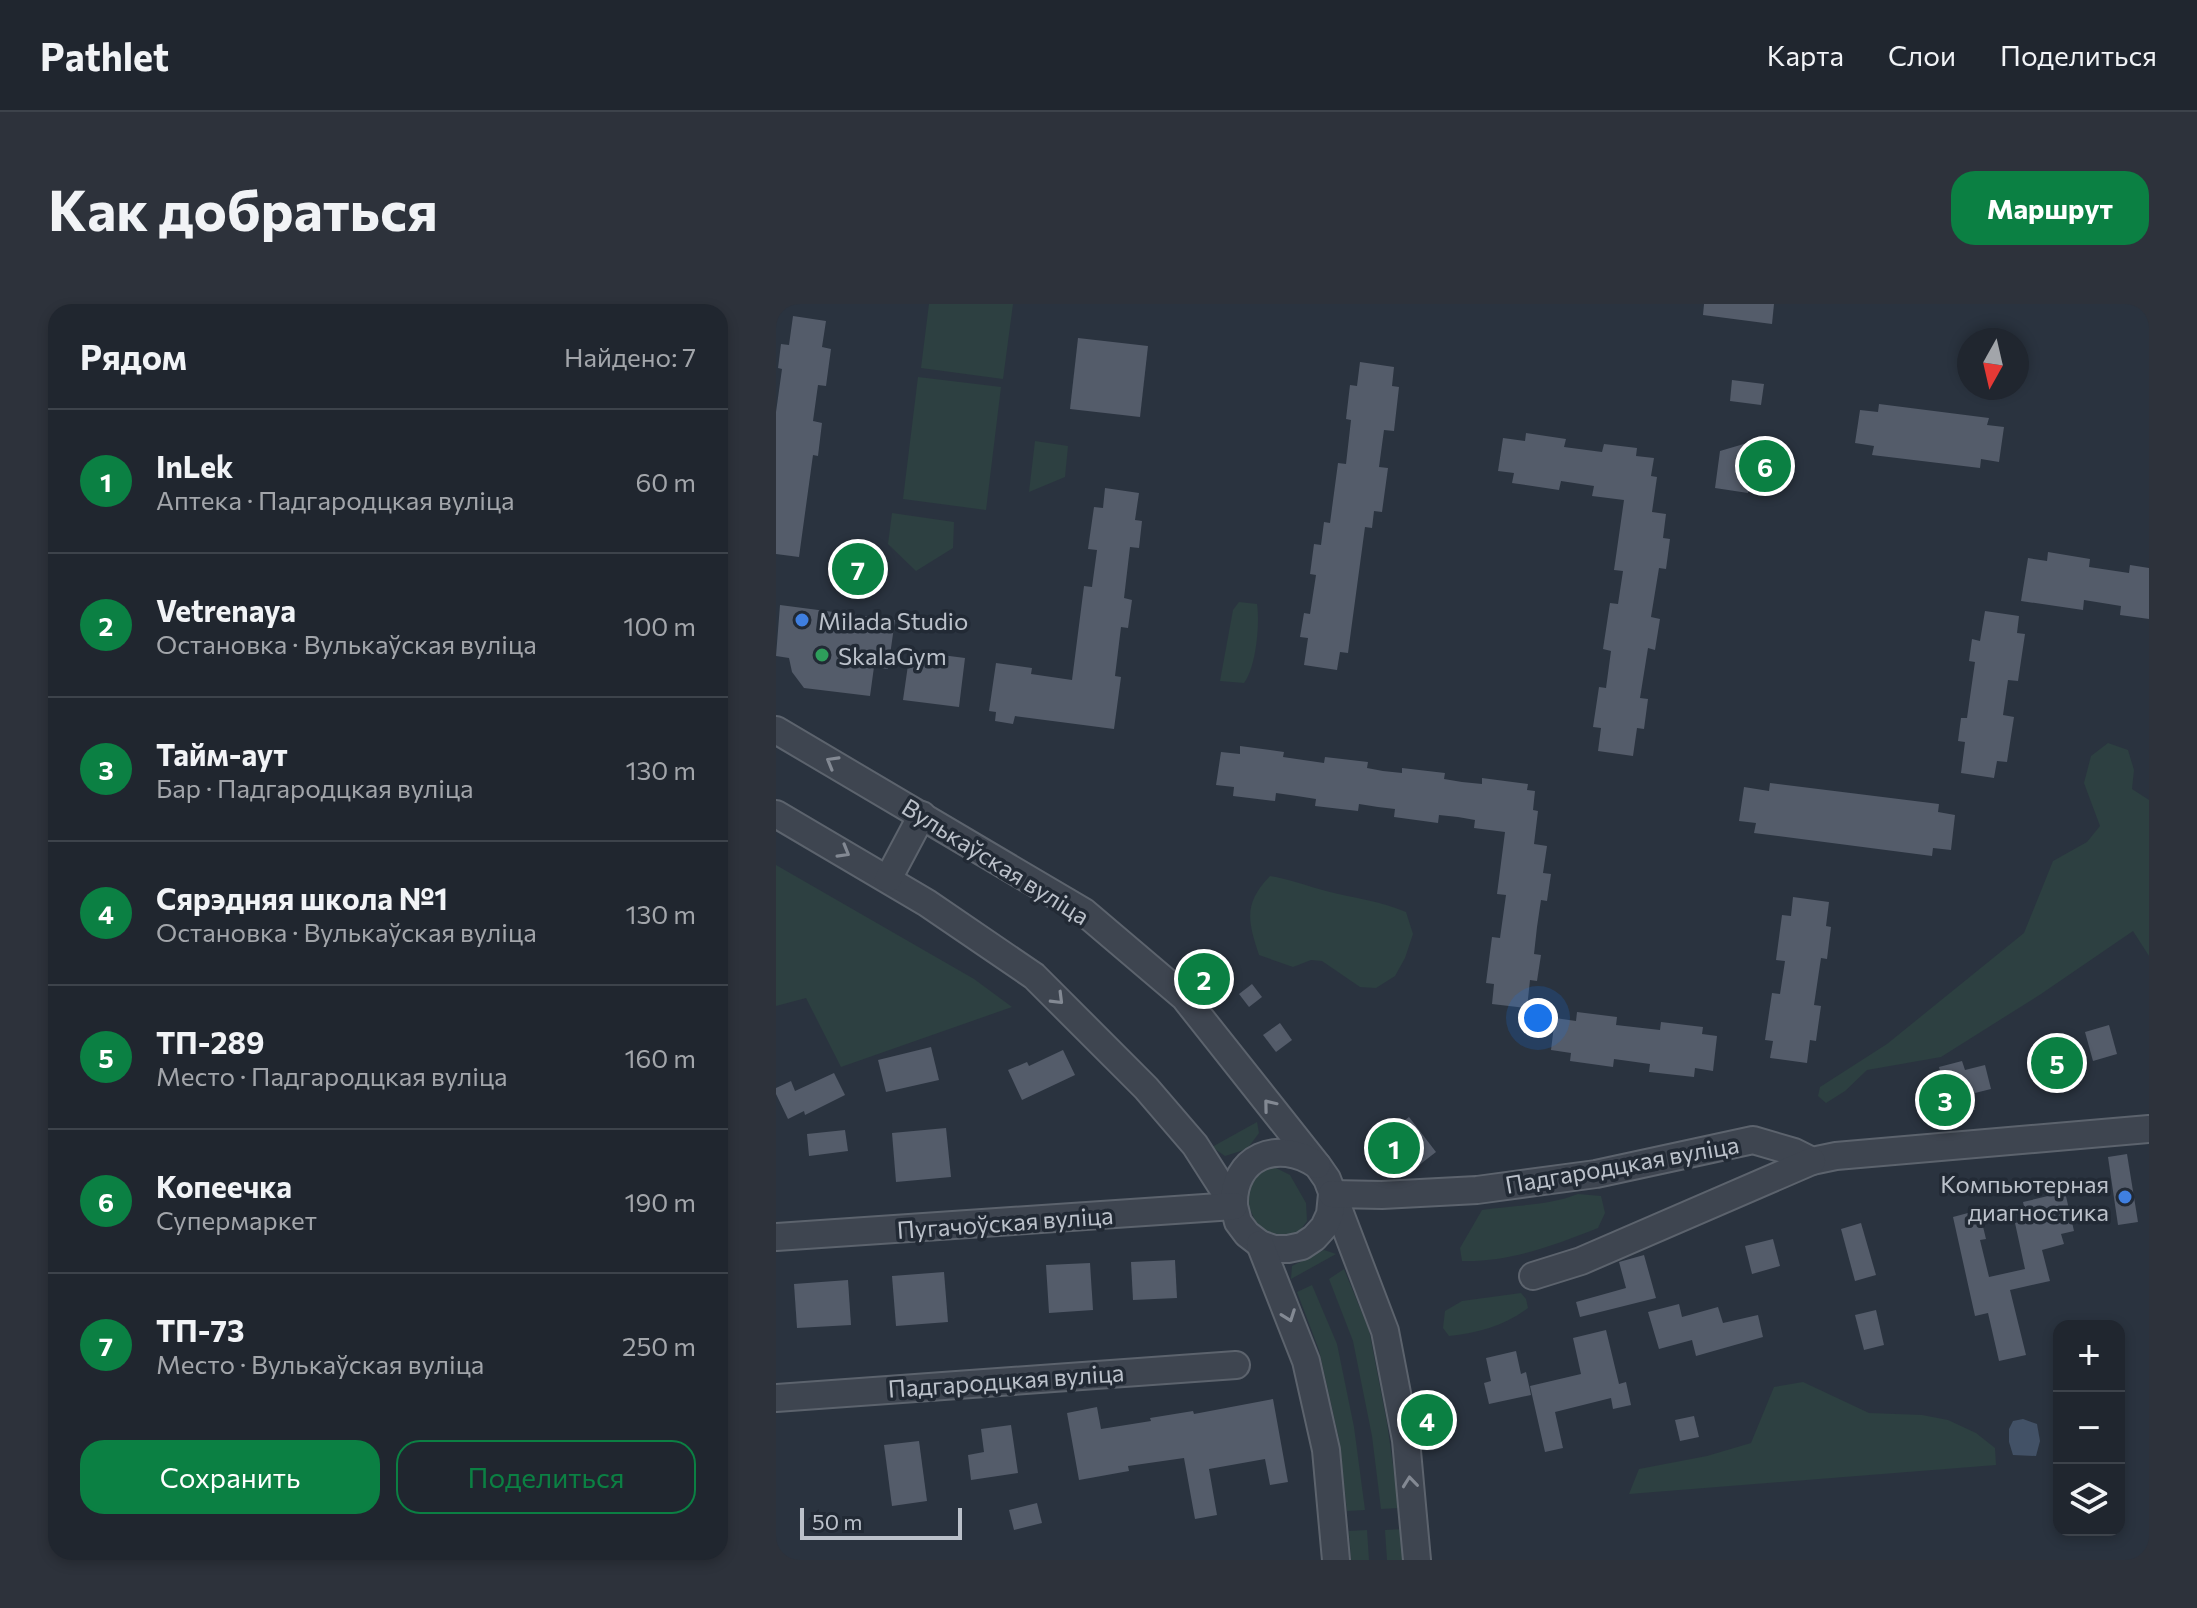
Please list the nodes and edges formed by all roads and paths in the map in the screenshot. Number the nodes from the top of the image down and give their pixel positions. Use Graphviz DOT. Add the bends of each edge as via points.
graph roads {
  1 [pos="776,730"];
  2 [pos="776,814"];
  3 [pos="922,815"];
  4 [pos="888,879"];
  5 [pos="2149,1129"];
  6 [pos="1812,1161"];
  7 [pos="1318,1166"];
  8 [pos="1332,1194"];
  9 [pos="1234,1206"];
  10 [pos="776,1237"];
  11 [pos="1260,1244"];
  12 [pos="1533,1276"];
  13 [pos="1236,1365"];
  14 [pos="776,1398"];
  15 [pos="1336,1560"];
  16 [pos="1417,1560"];
  3 -- 1 [label="street, Вулькаўская вуліца, one-way"];
  2 -- 4 [label="street, one-way"];
  3 -- 4 [label="street"];
  7 -- 3 [label="street, Вулькаўская вуліца, one-way" via="1184,997 1084,912"];
  4 -- 9 [label="street, one-way" via="1034,976 1146,1088 1195,1145"];
  5 -- 6 [label="street, Падгародцкая вуліца"];
  6 -- 8 [label="street, Падгародцкая вуліца" via="1753,1140 1596,1174 1477,1190"];
  6 -- 12 [label="street, Падгародцкая вуліца" via="1581,1261"];
  7 -- 8 [label="street, Вулькаўская вуліца"];
  7 -- 9 [label="street" via="1289,1152 1262,1156 1241,1175"];
  8 -- 11 [label="street" via="1330,1214 1314,1238 1288,1249"];
  16 -- 8 [label="street, Вулькаўская вуліца, one-way" via="1406,1440 1385,1331"];
  9 -- 10 [label="street, Пугачоўская вуліца"];
  9 -- 11 [label="street" via="1238,1222"];
  11 -- 15 [label="street, one-way" via="1306,1361 1326,1450"];
  13 -- 14 [label="street, Падгародцкая вуліца"];
}
